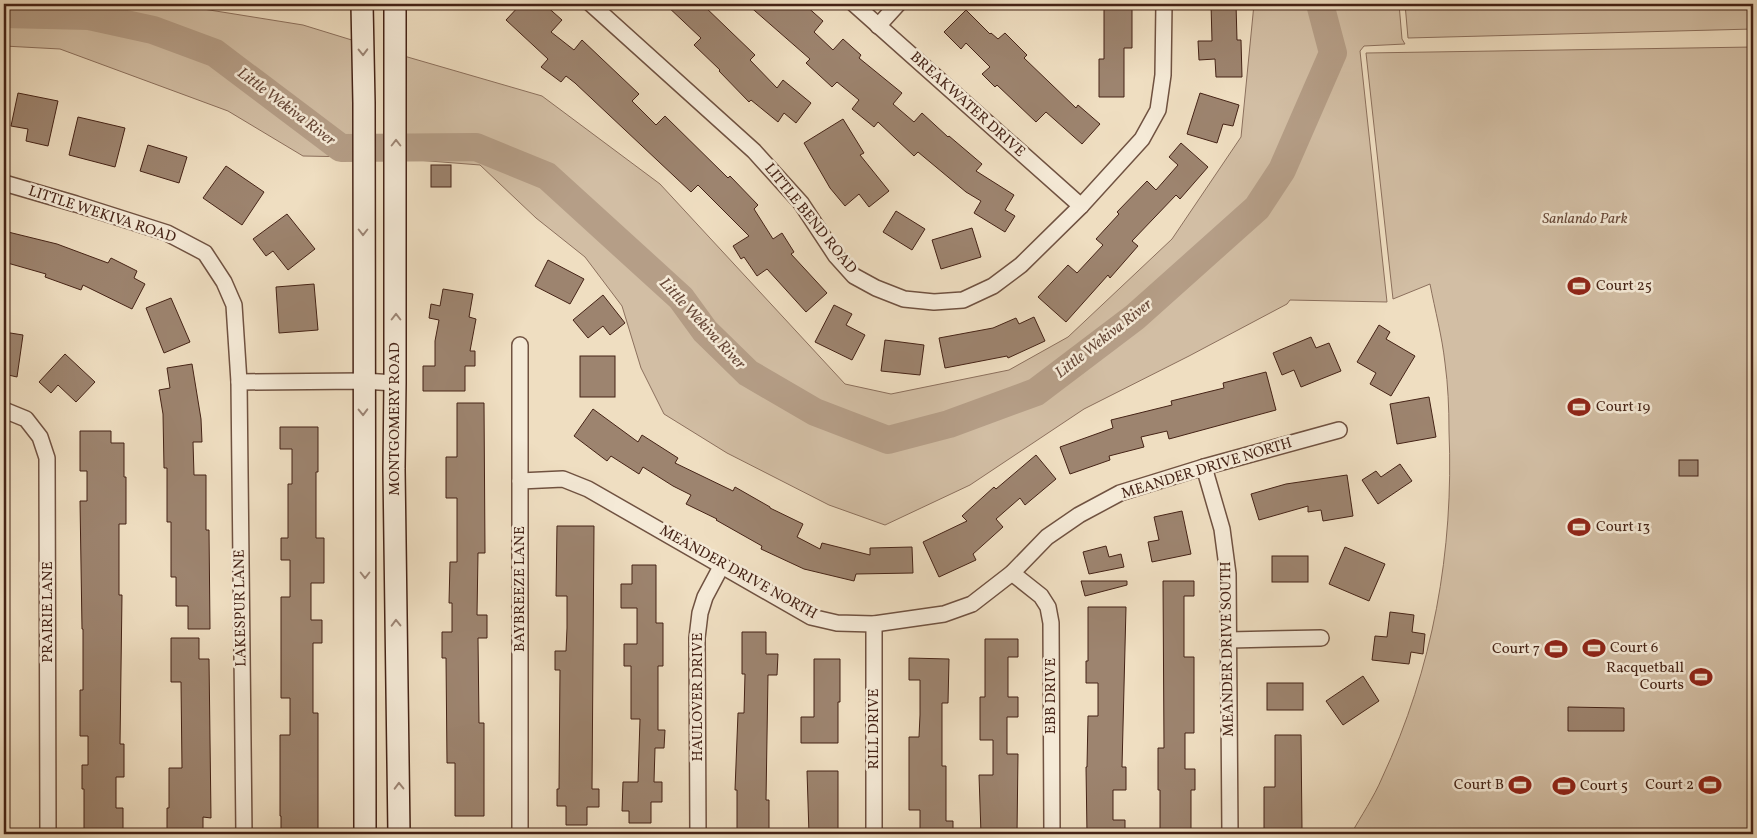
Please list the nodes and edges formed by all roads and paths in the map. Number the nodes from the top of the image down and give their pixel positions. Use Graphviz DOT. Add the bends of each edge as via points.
graph roads {
  1 [pos="362,4"];
  2 [pos="396,4"];
  3 [pos="591,4"];
  4 [pos="854,4"];
  5 [pos="898,4"];
  6 [pos="1164,4"];
  7 [pos="878,26"];
  8 [pos="4,183"];
  9 [pos="1081,206"];
  10 [pos="520,345"];
  11 [pos="363,381"];
  12 [pos="239,382"];
  13 [pos="395,383"];
  14 [pos="4,410"];
  15 [pos="1339,430"];
  16 [pos="1204,467"];
  17 [pos="520,481"];
  18 [pos="722,565"];
  19 [pos="1012,573"];
  20 [pos="874,624"];
  21 [pos="1321,638"];
  22 [pos="1230,640"];
  23 [pos="48,834"];
  24 [pos="244,834"];
  25 [pos="365,834"];
  26 [pos="399,834"];
  27 [pos="520,834"];
  28 [pos="698,834"];
  29 [pos="874,834"];
  30 [pos="1052,834"];
  31 [pos="1230,834"];
  1 -- 11 [label="main road, MONTGOMERY ROAD, one-way"];
  13 -- 2 [label="main road, MONTGOMERY ROAD, one-way"];
  3 -- 9 [label="street, LITTLE BEND ROAD" via="754,152 801,203 836,256 854,276 876,288 904,299 963,300 993,286 1021,265"];
  4 -- 7 [label="street, BREAKWATER DRIVE"];
  5 -- 7 [label="street"];
  6 -- 9 [label="street, LITTLE BEND ROAD" via="1163,75 1158,110 1142,139"];
  7 -- 9 [label="street, BREAKWATER DRIVE"];
  8 -- 12 [label="street, LITTLE WEKIVA ROAD" via="167,233 205,253 234,305"];
  10 -- 17 [label="street, BAYBREEZE LANE"];
  11 -- 12 [label="street"];
  11 -- 13 [label="street"];
  11 -- 25 [label="main road, MONTGOMERY ROAD, one-way"];
  12 -- 24 [label="street, LAKESPUR LANE"];
  26 -- 13 [label="main road, MONTGOMERY ROAD, one-way"];
  14 -- 23 [label="street, PRAIRIE LANE" via="26,419 40,437 47,458"];
  15 -- 16 [label="street, MEANDER DRIVE NORTH"];
  16 -- 19 [label="street, MEANDER DRIVE NORTH" via="1120,493 1079,515 1047,537"];
  16 -- 22 [label="street, MEANDER DRIVE SOUTH" via="1222,529 1228,574"];
  17 -- 18 [label="street, MEANDER DRIVE NORTH" via="563,479 588,489"];
  17 -- 27 [label="street, BAYBREEZE LANE"];
  18 -- 20 [label="street, MEANDER DRIVE NORTH" via="811,616 837,623"];
  18 -- 28 [label="street, HAULOVER DRIVE" via="705,597 697,638"];
  19 -- 20 [label="street, MEANDER DRIVE NORTH" via="972,604 944,614"];
  19 -- 30 [label="street, EBB DRIVE" via="1040,596 1048,607 1051,623"];
  20 -- 29 [label="street, RILL DRIVE"];
  21 -- 22 [label="street"];
  22 -- 31 [label="street, MEANDER DRIVE SOUTH"];
}
